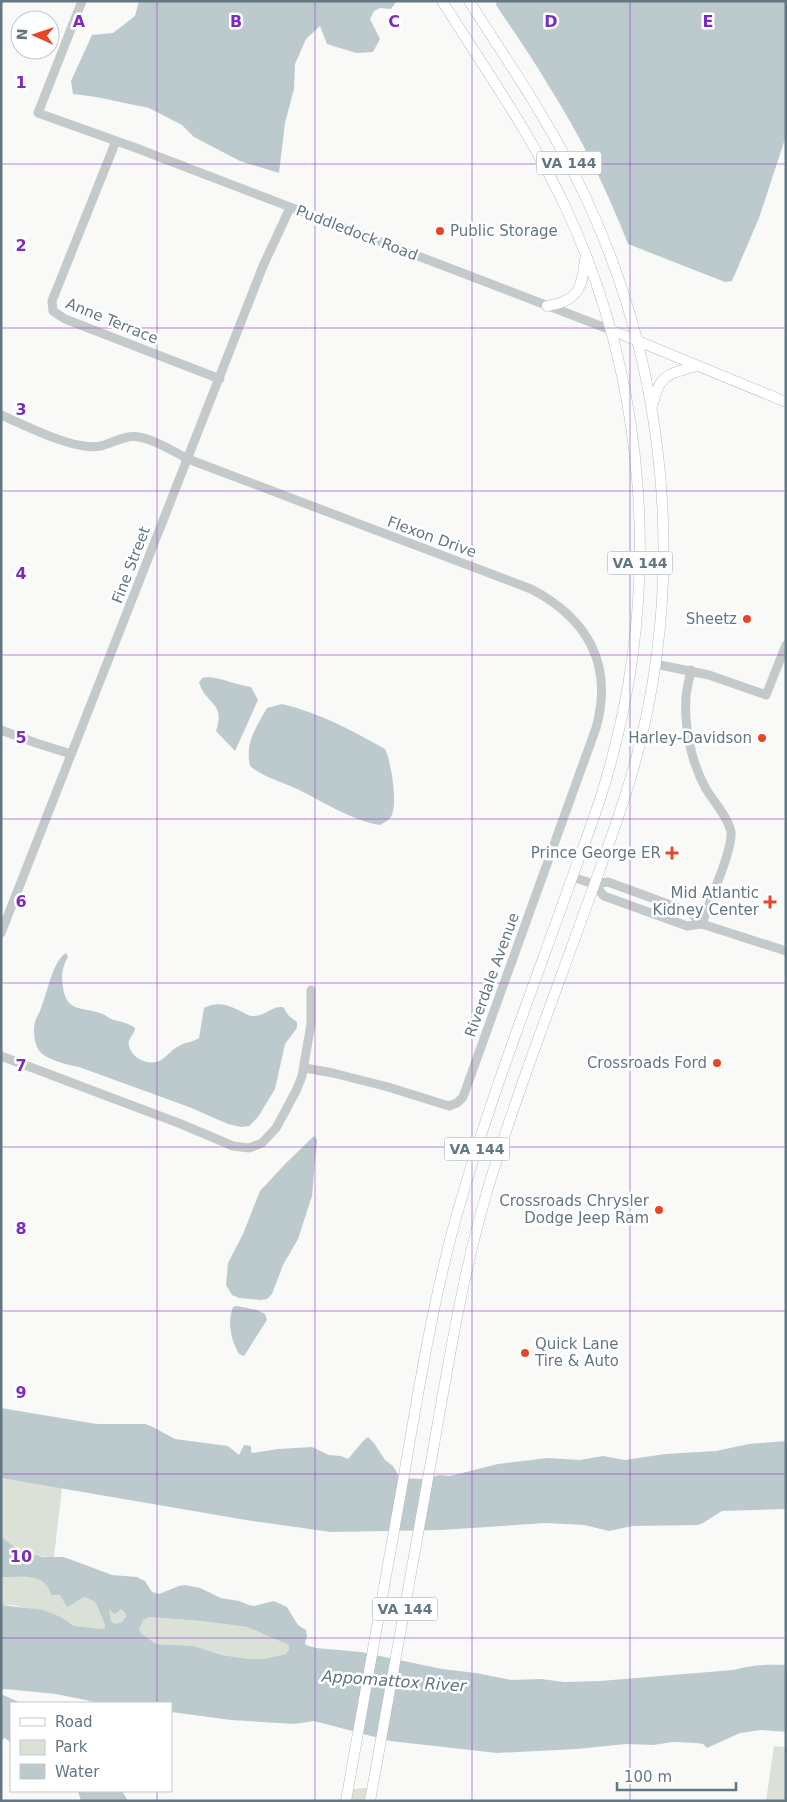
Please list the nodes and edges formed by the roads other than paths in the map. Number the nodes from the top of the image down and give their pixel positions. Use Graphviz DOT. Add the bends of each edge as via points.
graph roads {
  1 [pos="82,1"];
  2 [pos="442,1"];
  3 [pos="469,1"];
  4 [pos="116,141"];
  5 [pos="290,208"];
  6 [pos="585,256"];
  7 [pos="547,306"];
  8 [pos="611,330"];
  9 [pos="637,340"];
  10 [pos="696,366"];
  11 [pos="220,379"];
  12 [pos="786,402"];
  13 [pos="652,410"];
  14 [pos="1,415"];
  15 [pos="188,459"];
  16 [pos="786,645"];
  17 [pos="655,664"];
  18 [pos="691,670"];
  19 [pos="601,705"];
  20 [pos="1,730"];
  21 [pos="72,754"];
  22 [pos="572,877"];
  23 [pos="594,884"];
  24 [pos="702,924"];
  25 [pos="1,934"];
  26 [pos="786,951"];
  27 [pos="311,990"];
  28 [pos="1,1056"];
  29 [pos="305,1068"];
  30 [pos="371,1796"];
  31 [pos="347,1797"];
  1 -- 4 [label="street, Puddledock Road" via="38,113"];
  2 -- 6 [label="main road, VA 144" via="530,140 564,204"];
  3 -- 9 [label="main road, VA 144" via="574,172 608,248"];
  4 -- 5 [label="street, Puddledock Road"];
  4 -- 11 [label="street, Anne Terrace" via="52,301 53,311 65,319"];
  5 -- 7 [label="street, Puddledock Road"];
  5 -- 11 [label="street, Fine Street" via="263,266"];
  6 -- 7 [label="main road" via="584,274 577,292 566,302"];
  6 -- 8 [label="main road, VA 144"];
  7 -- 8 [label="street, Puddledock Road"];
  8 -- 9 [label="main road, Puddledock Road"];
  8 -- 22 [label="main road, VA 144" via="626,398 638,481 639,600 630,678 616,742"];
  9 -- 10 [label="main road, Puddledock Road"];
  9 -- 13 [label="main road, VA 144"];
  10 -- 12 [label="main road, Puddledock Road"];
  10 -- 13 [label="main road" via="664,376 655,392"];
  11 -- 15 [label="street, Fine Street"];
  13 -- 17 [label="main road, VA 144" via="662,491 663,538 661,609"];
  14 -- 15 [label="street, Flexon Drive" via="77,445 108,446 126,437 141,437"];
  15 -- 19 [label="street, Flexon Drive" via="548,598 580,626 594,652 601,677"];
  15 -- 21 [label="street, Fine Street"];
  16 -- 18 [label="street" via="766,695"];
  17 -- 18 [label="street"];
  17 -- 23 [label="main road, VA 144" via="637,757"];
  18 -- 24 [label="street" via="686,720 697,772 728,824 731,835 728,853"];
  19 -- 29 [label="street, Riverdale Avenue" via="596,728 459,1102 449,1106 438,1104 388,1087"];
  20 -- 21 [label="street"];
  21 -- 25 [label="street, Fine Street"];
  22 -- 23 [label="street"];
  22 -- 31 [label="main road, VA 144" via="482,1130 440,1284"];
  23 -- 24 [label="street" via="608,882 690,912"];
  23 -- 24 [label="street" via="604,896 687,926"];
  23 -- 30 [label="main road, VA 144" via="488,1192 460,1298"];
  24 -- 26 [label="street"];
  27 -- 29 [label="street" via="311,1024"];
  28 -- 29 [label="street" via="241,1148 257,1146 270,1136 296,1091"];
}
